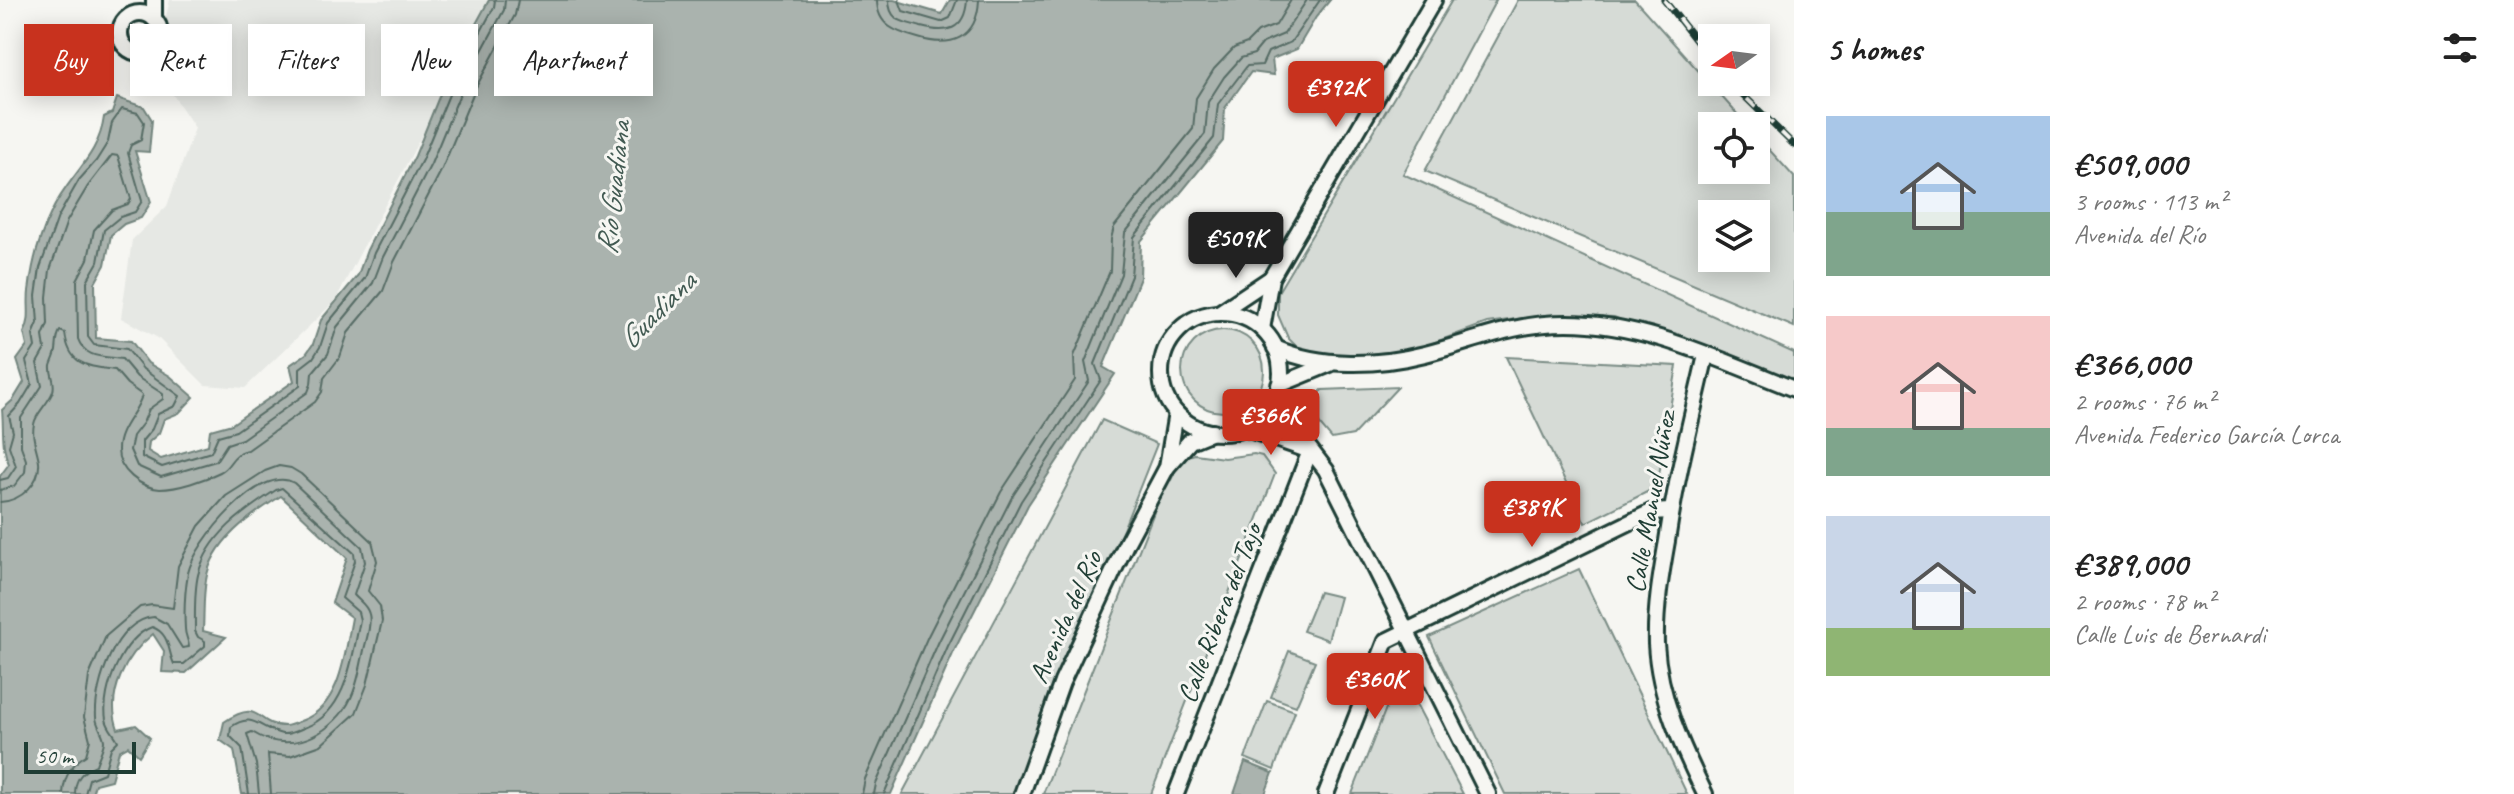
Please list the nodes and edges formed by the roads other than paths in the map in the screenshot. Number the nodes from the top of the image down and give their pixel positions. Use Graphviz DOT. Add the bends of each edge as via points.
graph roads {
  1 [pos="154,0"];
  2 [pos="1434,0"];
  3 [pos="154,19"];
  4 [pos="1271,278"];
  5 [pos="1220,312"];
  6 [pos="1262,329"];
  7 [pos="1275,348"];
  8 [pos="1706,355"];
  9 [pos="1330,364"];
  10 [pos="1794,389"];
  11 [pos="1277,391"];
  12 [pos="1176,413"];
  13 [pos="1244,428"];
  14 [pos="1212,432"];
  15 [pos="1310,451"];
  16 [pos="1167,467"];
  17 [pos="1670,511"];
  18 [pos="1407,632"];
  19 [pos="1022,794"];
  20 [pos="1176,794"];
  21 [pos="1326,794"];
  22 [pos="1488,794"];
  23 [pos="1705,794"];
  1 -- 3 [label="street"];
  2 -- 4 [label="street"];
  4 -- 5 [label="street"];
  4 -- 6 [label="street"];
  5 -- 6 [label="street"];
  5 -- 12 [label="street" via="1184,325 1162,357 1161,377"];
  6 -- 7 [label="street"];
  7 -- 9 [label="street"];
  7 -- 11 [label="street" via="1280,366"];
  8 -- 9 [label="street" via="1631,330 1567,323 1505,328 1401,359"];
  8 -- 10 [label="street"];
  8 -- 17 [label="street, Calle Manuel Núñez"];
  9 -- 11 [label="street"];
  11 -- 13 [label="street" via="1257,420"];
  11 -- 15 [label="street" via="1286,418"];
  12 -- 14 [label="street"];
  12 -- 16 [label="street, Avenida del Río"];
  13 -- 14 [label="street"];
  13 -- 15 [label="street"];
  14 -- 16 [label="street, Avenida del Río" via="1190,441"];
  15 -- 18 [label="street" via="1326,470"];
  15 -- 20 [label="street, Calle Ribera del Tajo"];
  16 -- 19 [label="street, Avenida del Río" via="1062,682"];
  17 -- 18 [label="street" via="1651,512"];
  17 -- 23 [label="street, Calle Manuel Núñez" via="1659,577 1656,646 1673,723"];
  18 -- 21 [label="street" via="1386,641"];
  18 -- 22 [label="street"];
}
